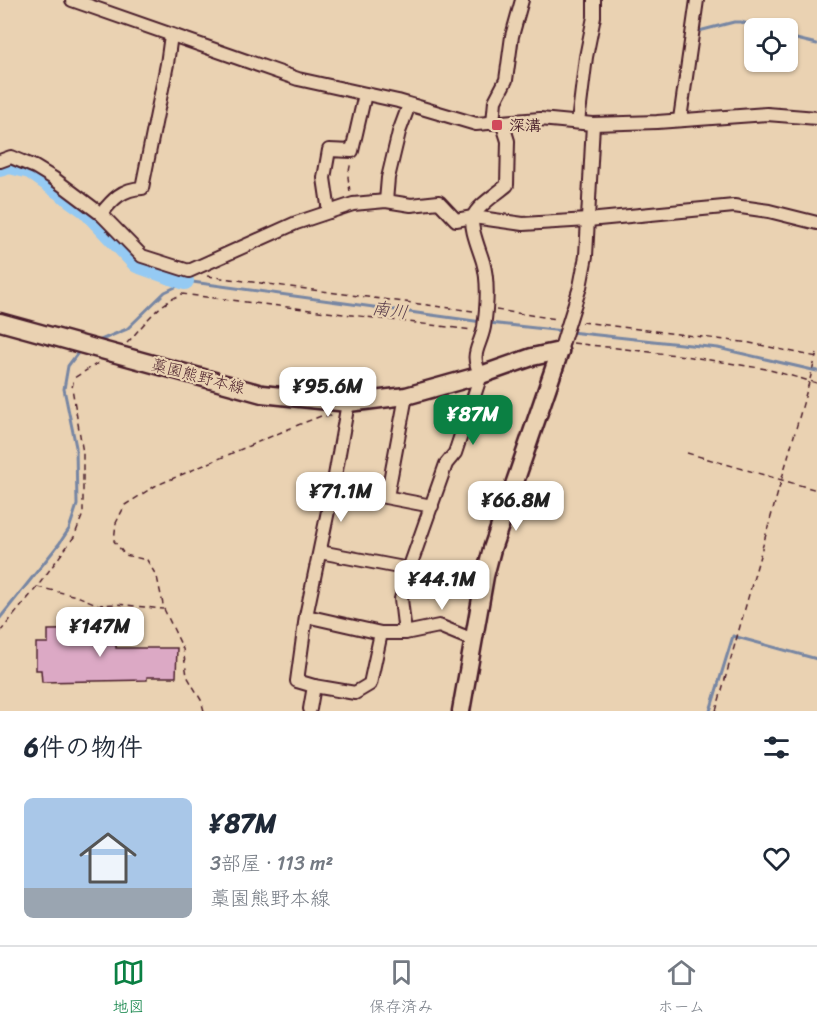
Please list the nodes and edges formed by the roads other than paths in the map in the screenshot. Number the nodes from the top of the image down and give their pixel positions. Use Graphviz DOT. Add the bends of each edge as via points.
graph roads {
  1 [pos="72,0"];
  2 [pos="522,0"];
  3 [pos="594,0"];
  4 [pos="697,0"];
  5 [pos="171,34"];
  6 [pos="365,94"];
  7 [pos="410,105"];
  8 [pos="817,118"];
  9 [pos="680,119"];
  10 [pos="498,122"];
  11 [pos="578,122"];
  12 [pos="592,124"];
  13 [pos="0,161"];
  14 [pos="386,201"];
  15 [pos="329,212"];
  16 [pos="101,214"];
  17 [pos="472,217"];
  18 [pos="588,220"];
  19 [pos="817,223"];
  20 [pos="0,322"];
  21 [pos="563,344"];
  22 [pos="481,375"];
  23 [pos="406,396"];
  24 [pos="346,409"];
  25 [pos="333,487"];
  26 [pos="387,497"];
  27 [pos="432,506"];
  28 [pos="320,552"];
  29 [pos="409,569"];
  30 [pos="306,616"];
  31 [pos="381,633"];
  32 [pos="405,633"];
  33 [pos="473,640"];
  34 [pos="314,686"];
  35 [pos="310,709"];
  36 [pos="461,711"];
  1 -- 5 [label="street"];
  2 -- 10 [label="street" via="506,80 495,101"];
  3 -- 11 [label="street"];
  4 -- 9 [label="street"];
  5 -- 6 [label="street" via="298,79"];
  5 -- 16 [label="street" via="142,188 122,192"];
  6 -- 7 [label="street"];
  6 -- 15 [label="street" via="352,151 329,150 324,178"];
  7 -- 10 [label="street" via="476,124"];
  7 -- 14 [label="street" via="399,132"];
  8 -- 9 [label="street" via="767,114"];
  9 -- 12 [label="street"];
  10 -- 11 [label="street"];
  10 -- 17 [label="street" via="508,141 507,182"];
  11 -- 12 [label="street"];
  12 -- 18 [label="street"];
  13 -- 16 [label="street" via="11,158 35,167"];
  14 -- 15 [label="street" via="353,204"];
  14 -- 17 [label="street" via="411,205 439,202 456,220"];
  15 -- 16 [label="street" via="189,271 142,256"];
  17 -- 18 [label="street" via="523,224"];
  17 -- 22 [label="street" via="486,273 483,330 475,356"];
  18 -- 19 [label="street" via="734,206"];
  18 -- 21 [label="street" via="582,276"];
  20 -- 24 [label="main road, 藁園熊野本線" via="262,394"];
  21 -- 22 [label="main road, 藁園熊野本線"];
  21 -- 33 [label="main road" via="492,549"];
  22 -- 23 [label="main road, 藁園熊野本線"];
  22 -- 27 [label="street"];
  23 -- 24 [label="main road, 藁園熊野本線"];
  23 -- 26 [label="street"];
  24 -- 25 [label="street"];
  25 -- 26 [label="street"];
  25 -- 28 [label="street"];
  26 -- 27 [label="street"];
  27 -- 29 [label="street"];
  28 -- 29 [label="street"];
  28 -- 30 [label="street"];
  29 -- 32 [label="street" via="401,599"];
  30 -- 31 [label="street"];
  30 -- 34 [label="street" via="297,681"];
  31 -- 32 [label="street"];
  31 -- 34 [label="street" via="370,684 355,693"];
  32 -- 33 [label="street" via="439,626"];
  33 -- 36 [label="main road"];
  34 -- 35 [label="street"];
}
